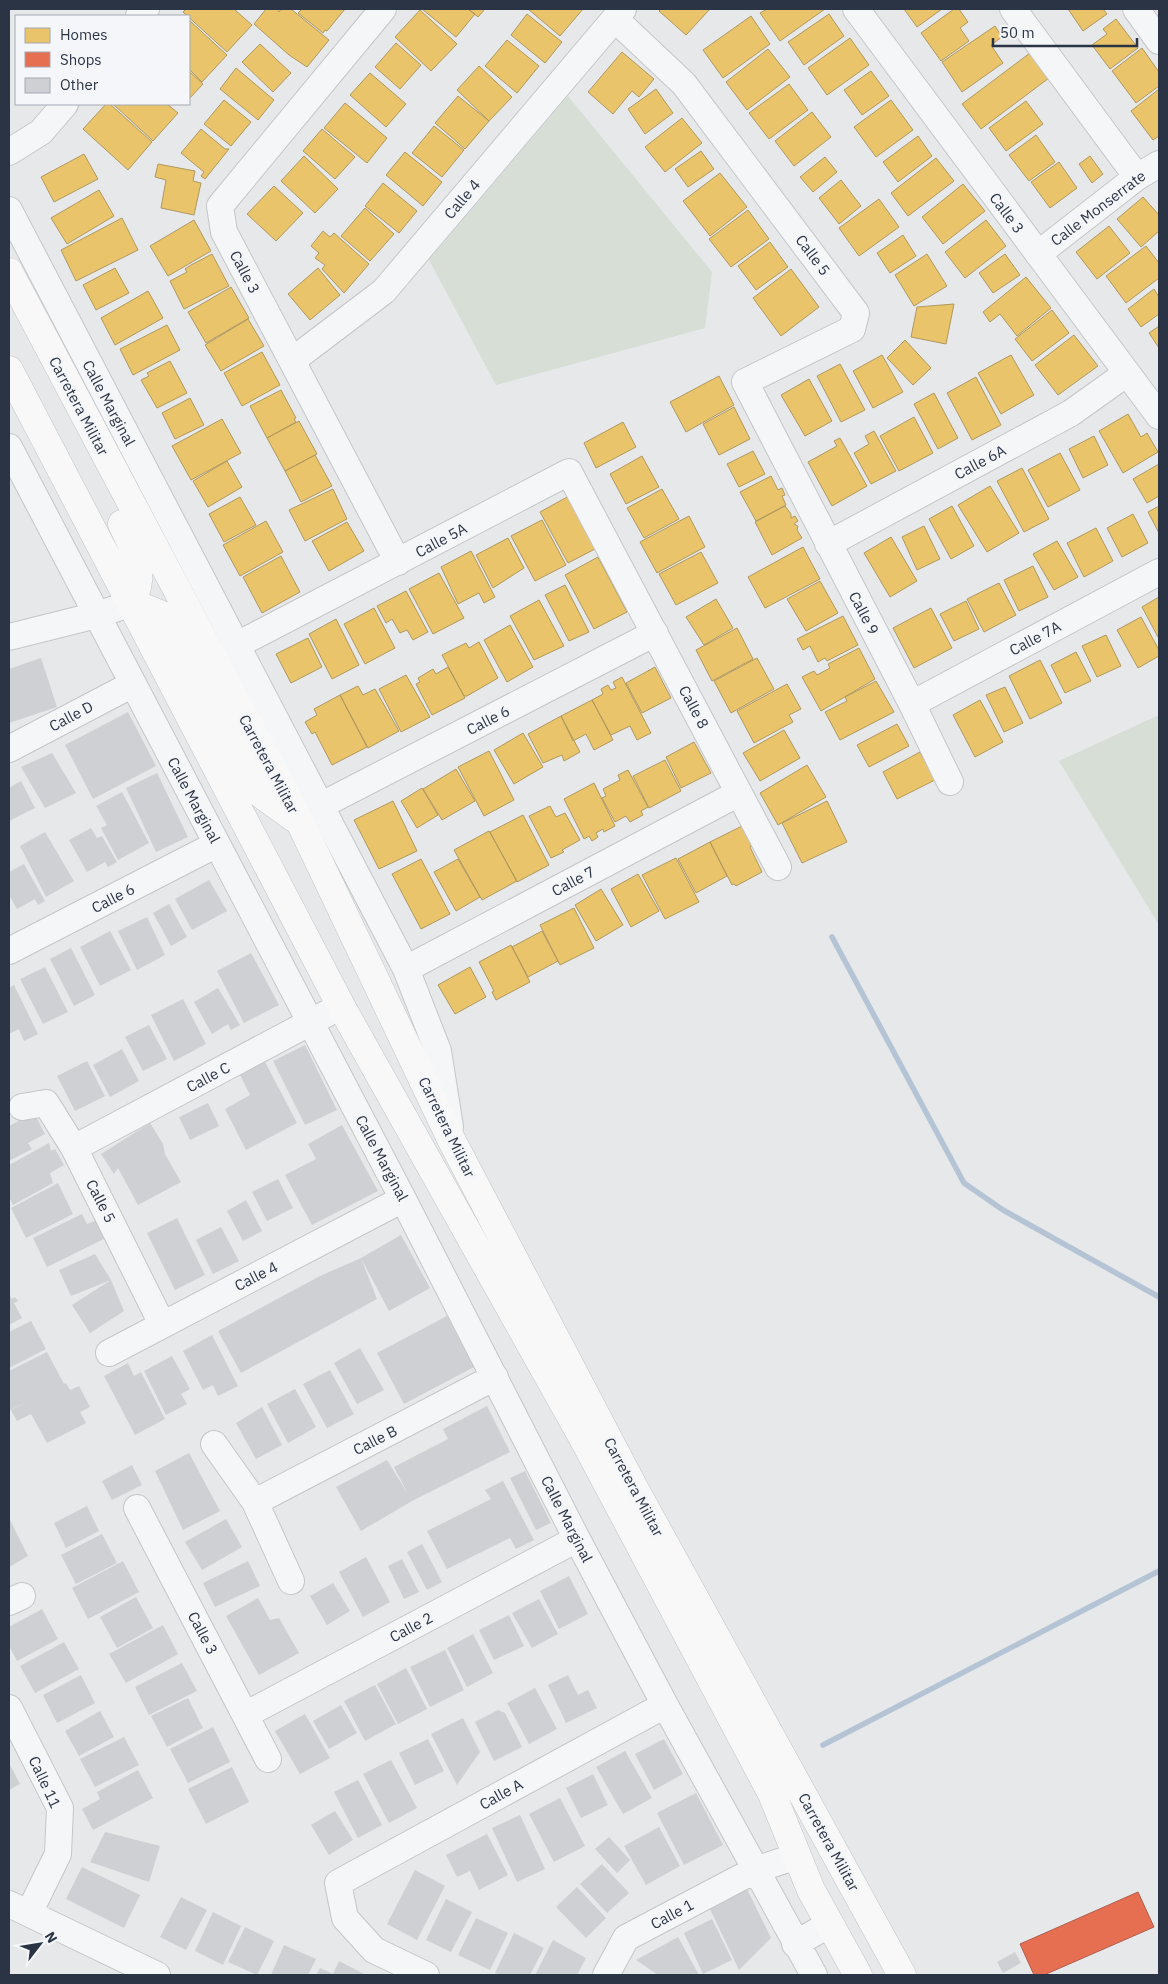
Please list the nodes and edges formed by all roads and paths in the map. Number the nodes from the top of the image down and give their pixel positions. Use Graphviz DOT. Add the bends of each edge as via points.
graph roads {
  1 [pos="383,9"];
  2 [pos="856,9"];
  3 [pos="1013,9"];
  4 [pos="1136,9"];
  5 [pos="619,14"];
  6 [pos="1159,41"];
  7 [pos="64,105"];
  8 [pos="9,152"];
  9 [pos="1159,164"];
  10 [pos="1137,176"];
  11 [pos="9,210"];
  12 [pos="1038,254"];
  13 [pos="9,272"];
  14 [pos="34,320"];
  15 [pos="293,360"];
  16 [pos="9,370"];
  17 [pos="1127,372"];
  18 [pos="1159,416"];
  19 [pos="9,447"];
  20 [pos="791,473"];
  21 [pos="828,544"];
  22 [pos="609,548"];
  23 [pos="398,562"];
  24 [pos="1159,572"];
  25 [pos="132,603"];
  26 [pos="97,615"];
  27 [pos="655,633"];
  28 [pos="9,637"];
  29 [pos="236,646"];
  30 [pos="133,684"];
  31 [pos="912,704"];
  32 [pos="9,749"];
  33 [pos="950,782"];
  34 [pos="739,793"];
  35 [pos="310,814"];
  36 [pos="217,844"];
  37 [pos="778,867"];
  38 [pos="9,951"];
  39 [pos="406,969"];
  40 [pos="341,1006"];
  41 [pos="311,1023"];
  42 [pos="22,1107"];
  43 [pos="452,1141"];
  44 [pos="74,1148"];
  45 [pos="403,1200"];
  46 [pos="162,1324"];
  47 [pos="109,1353"];
  48 [pos="495,1377"];
  49 [pos="214,1444"];
  50 [pos="255,1502"];
  51 [pos="137,1508"];
  52 [pos="577,1539"];
  53 [pos="291,1580"];
  54 [pos="665,1705"];
  55 [pos="9,1708"];
  56 [pos="245,1715"];
  57 [pos="268,1759"];
  58 [pos="797,1856"];
  59 [pos="755,1870"];
  60 [pos="19,1908"];
  61 [pos="830,1924"];
  62 [pos="795,1944"];
  63 [pos="157,1975"];
  64 [pos="426,1975"];
  65 [pos="606,1975"];
  66 [pos="814,1975"];
  67 [pos="858,1975"];
  68 [pos="902,1975"];
  1 -- 15 [label="street, Calle 3" via="220,206 224,232"];
  2 -- 12 [label="street, Calle 3"];
  3 -- 10 [label="street"];
  4 -- 6 [label="street"];
  5 -- 15 [label="street, Calle 4" via="384,291"];
  5 -- 20 [label="street, Calle 5" via="684,84 856,313 852,329 745,382"];
  7 -- 8 [label="street" via="42,132"];
  9 -- 10 [label="street, Calle Monserrate"];
  10 -- 12 [label="street, Calle Monserrate"];
  11 -- 29 [label="street, Calle Marginal"];
  12 -- 17 [label="street, Calle 3"];
  13 -- 14 [label="main road, Carretera Militar"];
  14 -- 25 [label="main road" via="31,355 138,556 138,587"];
  14 -- 35 [label="main road, Carretera Militar"];
  15 -- 23 [label="street, Calle 3"];
  16 -- 25 [label="main road, Carretera Militar"];
  17 -- 18 [label="street, Calle 3"];
  17 -- 21 [label="street, Calle 6A" via="1071,413"];
  19 -- 26 [label="street, Calle Marginal"];
  20 -- 21 [label="street, Calle 9"];
  21 -- 31 [label="street, Calle 9"];
  22 -- 23 [label="street, Calle 5A" via="569,472"];
  22 -- 27 [label="street, Calle 8"];
  23 -- 29 [label="street, Calle 5A"];
  24 -- 31 [label="street, Calle 7A"];
  25 -- 26 [label="street"];
  25 -- 35 [label="main road" via="162,615 169,622 261,794"];
  25 -- 40 [label="main road, Carretera Militar"];
  26 -- 28 [label="street"];
  26 -- 30 [label="street, Calle Marginal"];
  27 -- 34 [label="street, Calle 8"];
  27 -- 35 [label="street, Calle 6"];
  29 -- 35 [label="street, Calle Marginal"];
  30 -- 32 [label="street, Calle D"];
  30 -- 36 [label="street, Calle Marginal"];
  31 -- 33 [label="street, Calle 9"];
  34 -- 37 [label="street, Calle 8"];
  34 -- 39 [label="street, Calle 7"];
  35 -- 39 [label="street, Calle Marginal"];
  35 -- 43 [label="main road, Carretera Militar"];
  36 -- 38 [label="street, Calle 6"];
  36 -- 41 [label="street, Calle Marginal"];
  39 -- 43 [label="street, Calle Marginal" via="438,1051"];
  40 -- 41 [label="street, Calle C"];
  40 -- 58 [label="main road, Carretera Militar" via="588,1449 772,1794"];
  41 -- 44 [label="street, Calle C"];
  41 -- 45 [label="street, Calle Marginal"];
  42 -- 44 [label="street, Calle 5" via="46,1103"];
  43 -- 68 [label="main road, Carretera Militar" via="633,1486"];
  44 -- 46 [label="street, Calle 5"];
  45 -- 46 [label="street, Calle 4"];
  45 -- 48 [label="street, Calle Marginal"];
  46 -- 47 [label="street, Calle 4"];
  48 -- 50 [label="street, Calle B"];
  48 -- 52 [label="street, Calle Marginal"];
  49 -- 50 [label="street"];
  50 -- 53 [label="street"];
  51 -- 56 [label="street, Calle 3"];
  52 -- 54 [label="street, Calle Marginal"];
  52 -- 56 [label="street, Calle 2"];
  54 -- 59 [label="street, Calle Marginal"];
  54 -- 64 [label="street, Calle A" via="338,1884 345,1918 374,1950"];
  55 -- 60 [label="street, Calle 11" via="60,1808 58,1854"];
  56 -- 57 [label="street, Calle 3"];
  58 -- 59 [label="street"];
  58 -- 61 [label="main road, Carretera Militar"];
  59 -- 62 [label="street, Calle Marginal"];
  59 -- 65 [label="street, Calle 1" via="626,1938"];
  60 -- 63 [label="street"];
  61 -- 62 [label="street"];
  61 -- 67 [label="main road, Carretera Militar"];
  62 -- 66 [label="street, Calle Marginal"];
}
